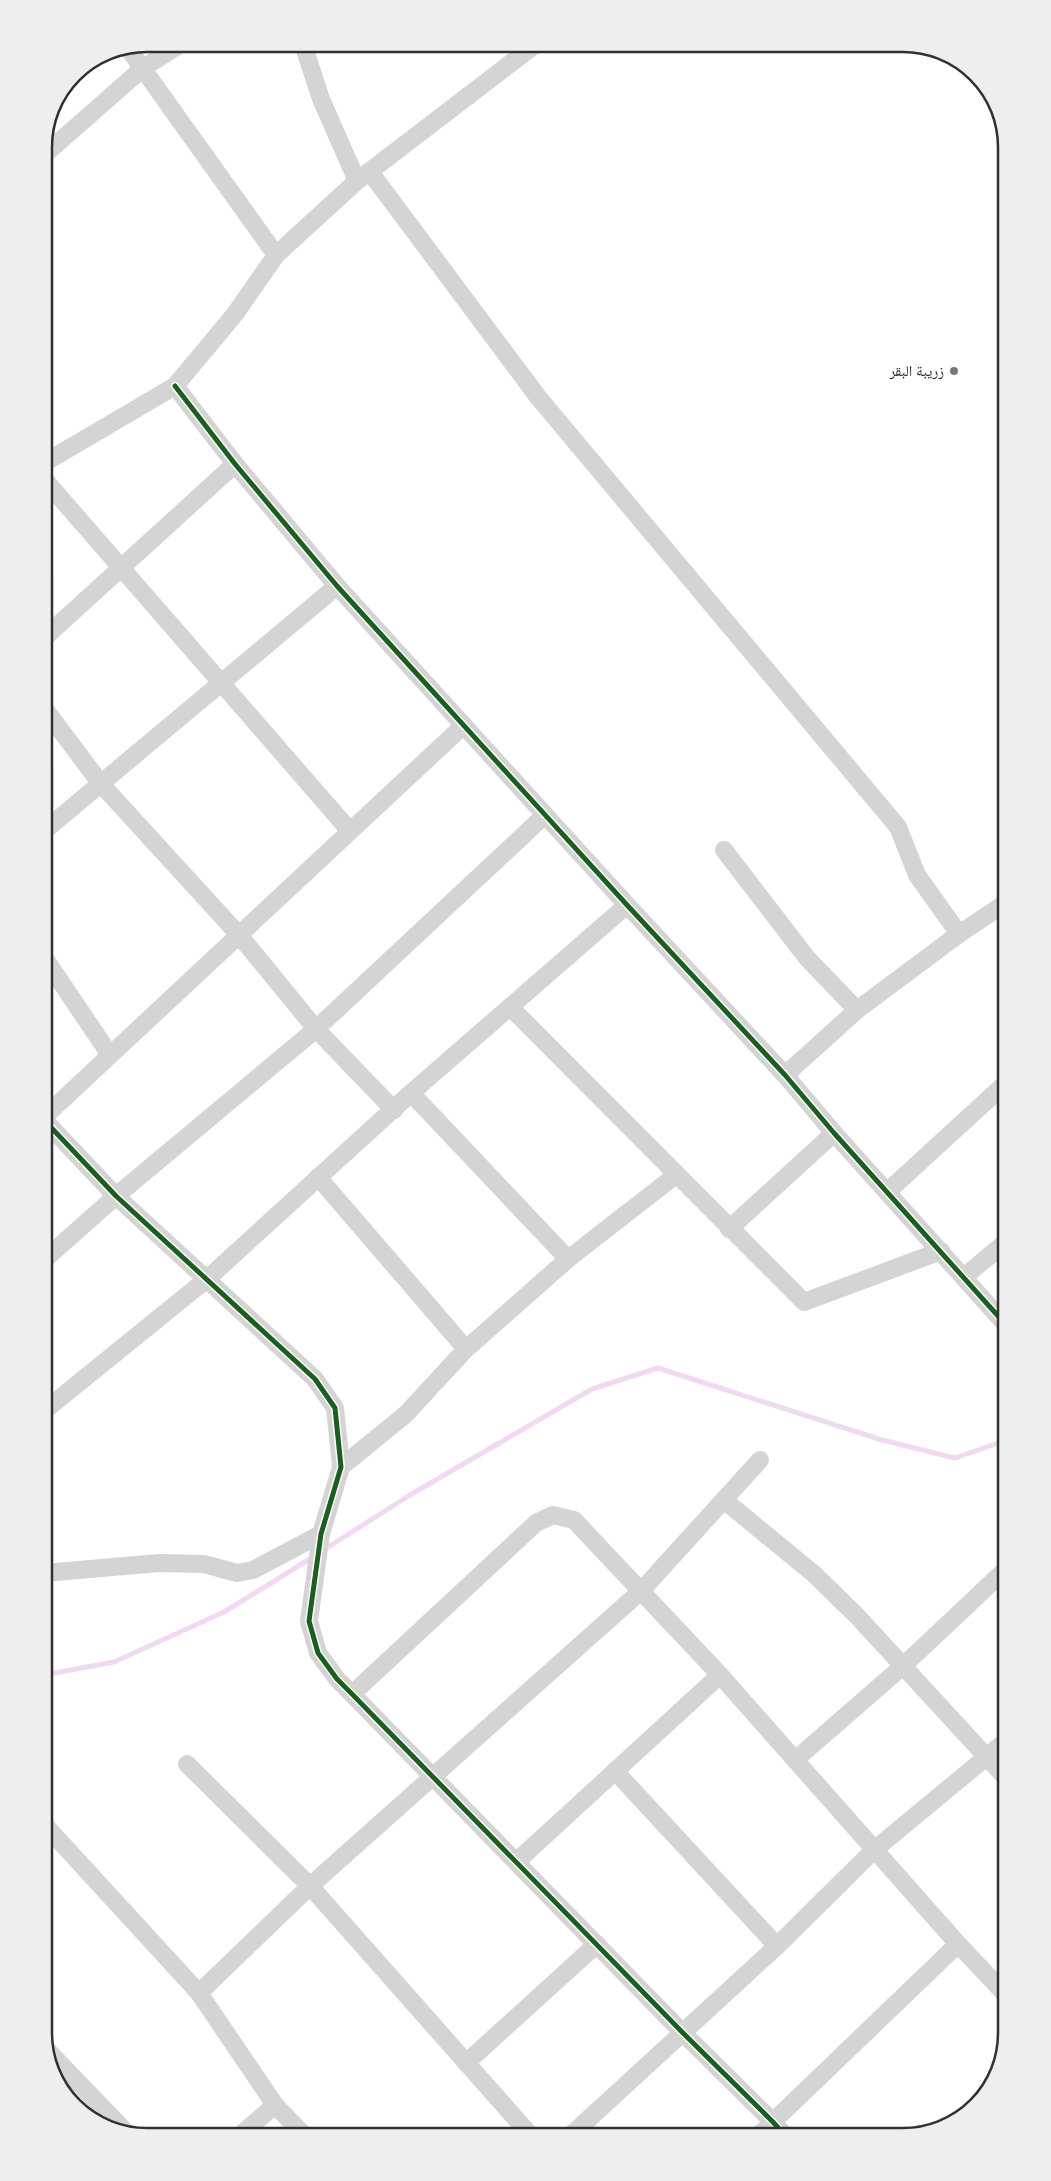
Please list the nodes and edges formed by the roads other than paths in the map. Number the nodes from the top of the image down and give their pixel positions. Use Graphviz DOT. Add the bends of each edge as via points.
graph roads {
  1 [pos="166,53"];
  2 [pos="307,53"];
  3 [pos="524,53"];
  4 [pos="132,54"];
  5 [pos="143,68"];
  6 [pos="53,147"];
  7 [pos="364,176"];
  8 [pos="276,255"];
  9 [pos="175,386"];
  10 [pos="53,458"];
  11 [pos="236,464"];
  12 [pos="53,489"];
  13 [pos="122,569"];
  14 [pos="338,586"];
  15 [pos="53,630"];
  16 [pos="222,684"];
  17 [pos="53,720"];
  18 [pos="464,725"];
  19 [pos="101,784"];
  20 [pos="545,815"];
  21 [pos="53,824"];
  22 [pos="350,831"];
  23 [pos="724,850"];
  24 [pos="627,905"];
  25 [pos="998,908"];
  26 [pos="959,934"];
  27 [pos="239,935"];
  28 [pos="53,970"];
  29 [pos="510,1007"];
  30 [pos="857,1010"];
  31 [pos="316,1028"];
  32 [pos="110,1055"];
  33 [pos="786,1075"];
  34 [pos="998,1090"];
  35 [pos="412,1093"];
  36 [pos="52,1110"];
  37 [pos="394,1110"];
  38 [pos="52,1127"];
  39 [pos="834,1133"];
  40 [pos="676,1175"];
  41 [pos="318,1177"];
  42 [pos="887,1192"];
  43 [pos="116,1196"];
  44 [pos="729,1228"];
  45 [pos="998,1249"];
  46 [pos="941,1251"];
  47 [pos="52,1253"];
  48 [pos="568,1259"];
  49 [pos="964,1277"];
  50 [pos="207,1279"];
  51 [pos="998,1316"];
  52 [pos="466,1349"];
  53 [pos="52,1404"];
  54 [pos="760,1460"];
  55 [pos="341,1467"];
  56 [pos="724,1501"];
  57 [pos="321,1534"];
  58 [pos="52,1573"];
  59 [pos="998,1576"];
  60 [pos="641,1591"];
  61 [pos="903,1666"];
  62 [pos="720,1675"];
  63 [pos="352,1694"];
  64 [pos="998,1748"];
  65 [pos="988,1757"];
  66 [pos="795,1760"];
  67 [pos="187,1764"];
  68 [pos="998,1769"];
  69 [pos="615,1771"];
  70 [pos="433,1777"];
  71 [pos="52,1833"];
  72 [pos="874,1850"];
  73 [pos="516,1862"];
  74 [pos="310,1886"];
  75 [pos="596,1944"];
  76 [pos="958,1944"];
  77 [pos="777,1946"];
  78 [pos="998,1986"];
  79 [pos="198,1994"];
  80 [pos="682,2032"];
  81 [pos="57,2060"];
  82 [pos="466,2063"];
  83 [pos="275,2105"];
  84 [pos="772,2122"];
  85 [pos="117,2123"];
  86 [pos="248,2128"];
  87 [pos="297,2128"];
  88 [pos="524,2128"];
  89 [pos="579,2128"];
  90 [pos="766,2128"];
  91 [pos="778,2128"];
  1 -- 5 [label="street"];
  2 -- 7 [label="street" via="321,99"];
  3 -- 7 [label="street"];
  4 -- 5 [label="street"];
  5 -- 6 [label="street"];
  5 -- 8 [label="street"];
  7 -- 8 [label="street"];
  7 -- 26 [label="street" via="538,397 898,827 917,875"];
  8 -- 9 [label="street" via="235,314"];
  9 -- 10 [label="street"];
  9 -- 11 [label="street"];
  11 -- 13 [label="street"];
  11 -- 14 [label="street"];
  12 -- 13 [label="street"];
  13 -- 15 [label="street"];
  13 -- 16 [label="street"];
  14 -- 16 [label="street"];
  14 -- 18 [label="street"];
  16 -- 19 [label="street"];
  16 -- 22 [label="street"];
  17 -- 19 [label="street"];
  18 -- 20 [label="street"];
  18 -- 22 [label="street"];
  19 -- 21 [label="street"];
  19 -- 27 [label="street"];
  20 -- 24 [label="street"];
  20 -- 31 [label="street"];
  22 -- 27 [label="street"];
  23 -- 30 [label="street" via="807,958"];
  24 -- 29 [label="street"];
  24 -- 33 [label="street"];
  25 -- 26 [label="street"];
  26 -- 30 [label="street"];
  27 -- 31 [label="street"];
  27 -- 32 [label="street"];
  28 -- 32 [label="street"];
  29 -- 35 [label="street"];
  29 -- 40 [label="street"];
  30 -- 33 [label="street"];
  31 -- 37 [label="street"];
  31 -- 43 [label="street"];
  32 -- 36 [label="street"];
  33 -- 39 [label="street"];
  34 -- 42 [label="street"];
  35 -- 37 [label="street"];
  35 -- 48 [label="street"];
  37 -- 41 [label="street"];
  38 -- 43 [label="street"];
  39 -- 42 [label="street"];
  39 -- 44 [label="street"];
  40 -- 44 [label="street"];
  40 -- 48 [label="street"];
  41 -- 50 [label="street"];
  41 -- 52 [label="street"];
  42 -- 46 [label="street"];
  43 -- 47 [label="street"];
  43 -- 50 [label="street"];
  44 -- 46 [label="street" via="804,1302"];
  45 -- 49 [label="street"];
  46 -- 49 [label="street"];
  48 -- 52 [label="street"];
  49 -- 51 [label="street"];
  50 -- 53 [label="street"];
  50 -- 55 [label="street" via="315,1379 335,1408"];
  52 -- 55 [label="street" via="406,1414"];
  54 -- 56 [label="street"];
  55 -- 57 [label="street"];
  56 -- 60 [label="street"];
  56 -- 61 [label="street" via="814,1574"];
  57 -- 58 [label="street" via="253,1570 237,1574 204,1564 159,1563"];
  57 -- 63 [label="street" via="309,1621 318,1652"];
  59 -- 61 [label="street"];
  60 -- 62 [label="street"];
  60 -- 63 [label="street" via="574,1520 553,1515 536,1523"];
  60 -- 70 [label="street"];
  61 -- 65 [label="street"];
  61 -- 66 [label="street"];
  62 -- 66 [label="street"];
  62 -- 69 [label="street"];
  63 -- 70 [label="street"];
  64 -- 65 [label="street"];
  65 -- 68 [label="street"];
  65 -- 72 [label="street"];
  66 -- 72 [label="street"];
  67 -- 74 [label="street"];
  69 -- 73 [label="street"];
  69 -- 77 [label="street"];
  70 -- 73 [label="street"];
  70 -- 74 [label="street"];
  71 -- 79 [label="street"];
  72 -- 76 [label="street"];
  72 -- 77 [label="street"];
  73 -- 75 [label="street"];
  74 -- 79 [label="street"];
  74 -- 82 [label="street"];
  75 -- 80 [label="street"];
  75 -- 82 [label="street"];
  76 -- 78 [label="street"];
  76 -- 84 [label="street"];
  77 -- 80 [label="street"];
  79 -- 83 [label="street"];
  80 -- 84 [label="street"];
  80 -- 89 [label="street"];
  81 -- 85 [label="street"];
  82 -- 88 [label="street"];
  83 -- 86 [label="street"];
  83 -- 87 [label="street"];
  84 -- 90 [label="street"];
  84 -- 91 [label="street"];
}
